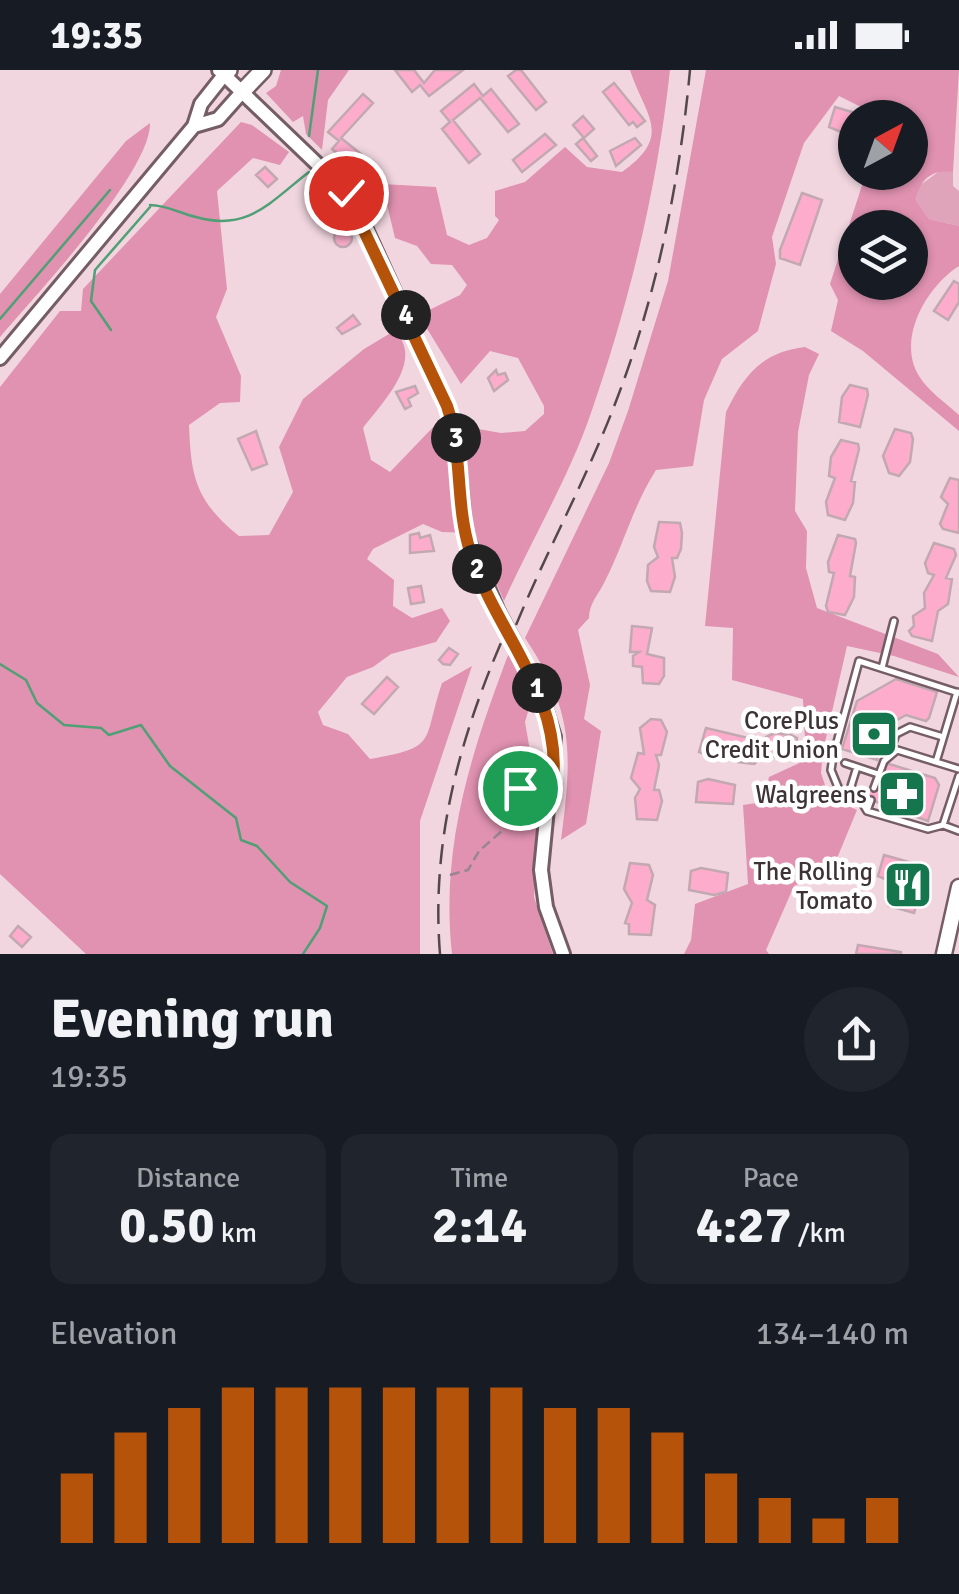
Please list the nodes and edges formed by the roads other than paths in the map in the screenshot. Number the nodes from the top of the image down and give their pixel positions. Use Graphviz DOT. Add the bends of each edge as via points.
graph roads {
  1 [pos="263,70"];
  2 [pos="224,72"];
  3 [pos="242,92"];
  4 [pos="194,126"];
  5 [pos="0,358"];
  6 [pos="894,621"];
  7 [pos="882,668"];
  8 [pos="958,692"];
  9 [pos="943,737"];
  10 [pos="897,750"];
  11 [pos="845,762"];
  12 [pos="936,762"];
  13 [pos="858,767"];
  14 [pos="959,772"];
  15 [pos="878,774"];
  16 [pos="874,788"];
  17 [pos="848,796"];
  18 [pos="871,800"];
  19 [pos="868,811"];
  20 [pos="943,826"];
  21 [pos="959,832"];
  22 [pos="959,887"];
  23 [pos="562,954"];
  24 [pos="944,954"];
  1 -- 3 [label="highway"];
  2 -- 3 [label="street"];
  2 -- 4 [label="street" via="200,104"];
  3 -- 4 [label="street" via="218,118"];
  3 -- 23 [label="street, bridge" via="342,188 447,406 465,533 552,726 542,870"];
  4 -- 5 [label="street"];
  6 -- 7 [label="lane"];
  7 -- 8 [label="lane"];
  7 -- 17 [label="lane" via="859,661 833,757 832,777"];
  8 -- 9 [label="lane"];
  9 -- 10 [label="lane" via="910,728 896,734 891,748"];
  9 -- 12 [label="lane"];
  10 -- 12 [label="lane"];
  10 -- 15 [label="lane"];
  11 -- 13 [label="lane"];
  12 -- 14 [label="lane"];
  13 -- 15 [label="lane"];
  13 -- 17 [label="lane"];
  14 -- 20 [label="lane"];
  15 -- 16 [label="lane"];
  17 -- 19 [label="lane"];
  18 -- 19 [label="lane"];
  19 -- 20 [label="lane"];
  20 -- 21 [label="lane"];
  22 -- 24 [label="main road"];
}
